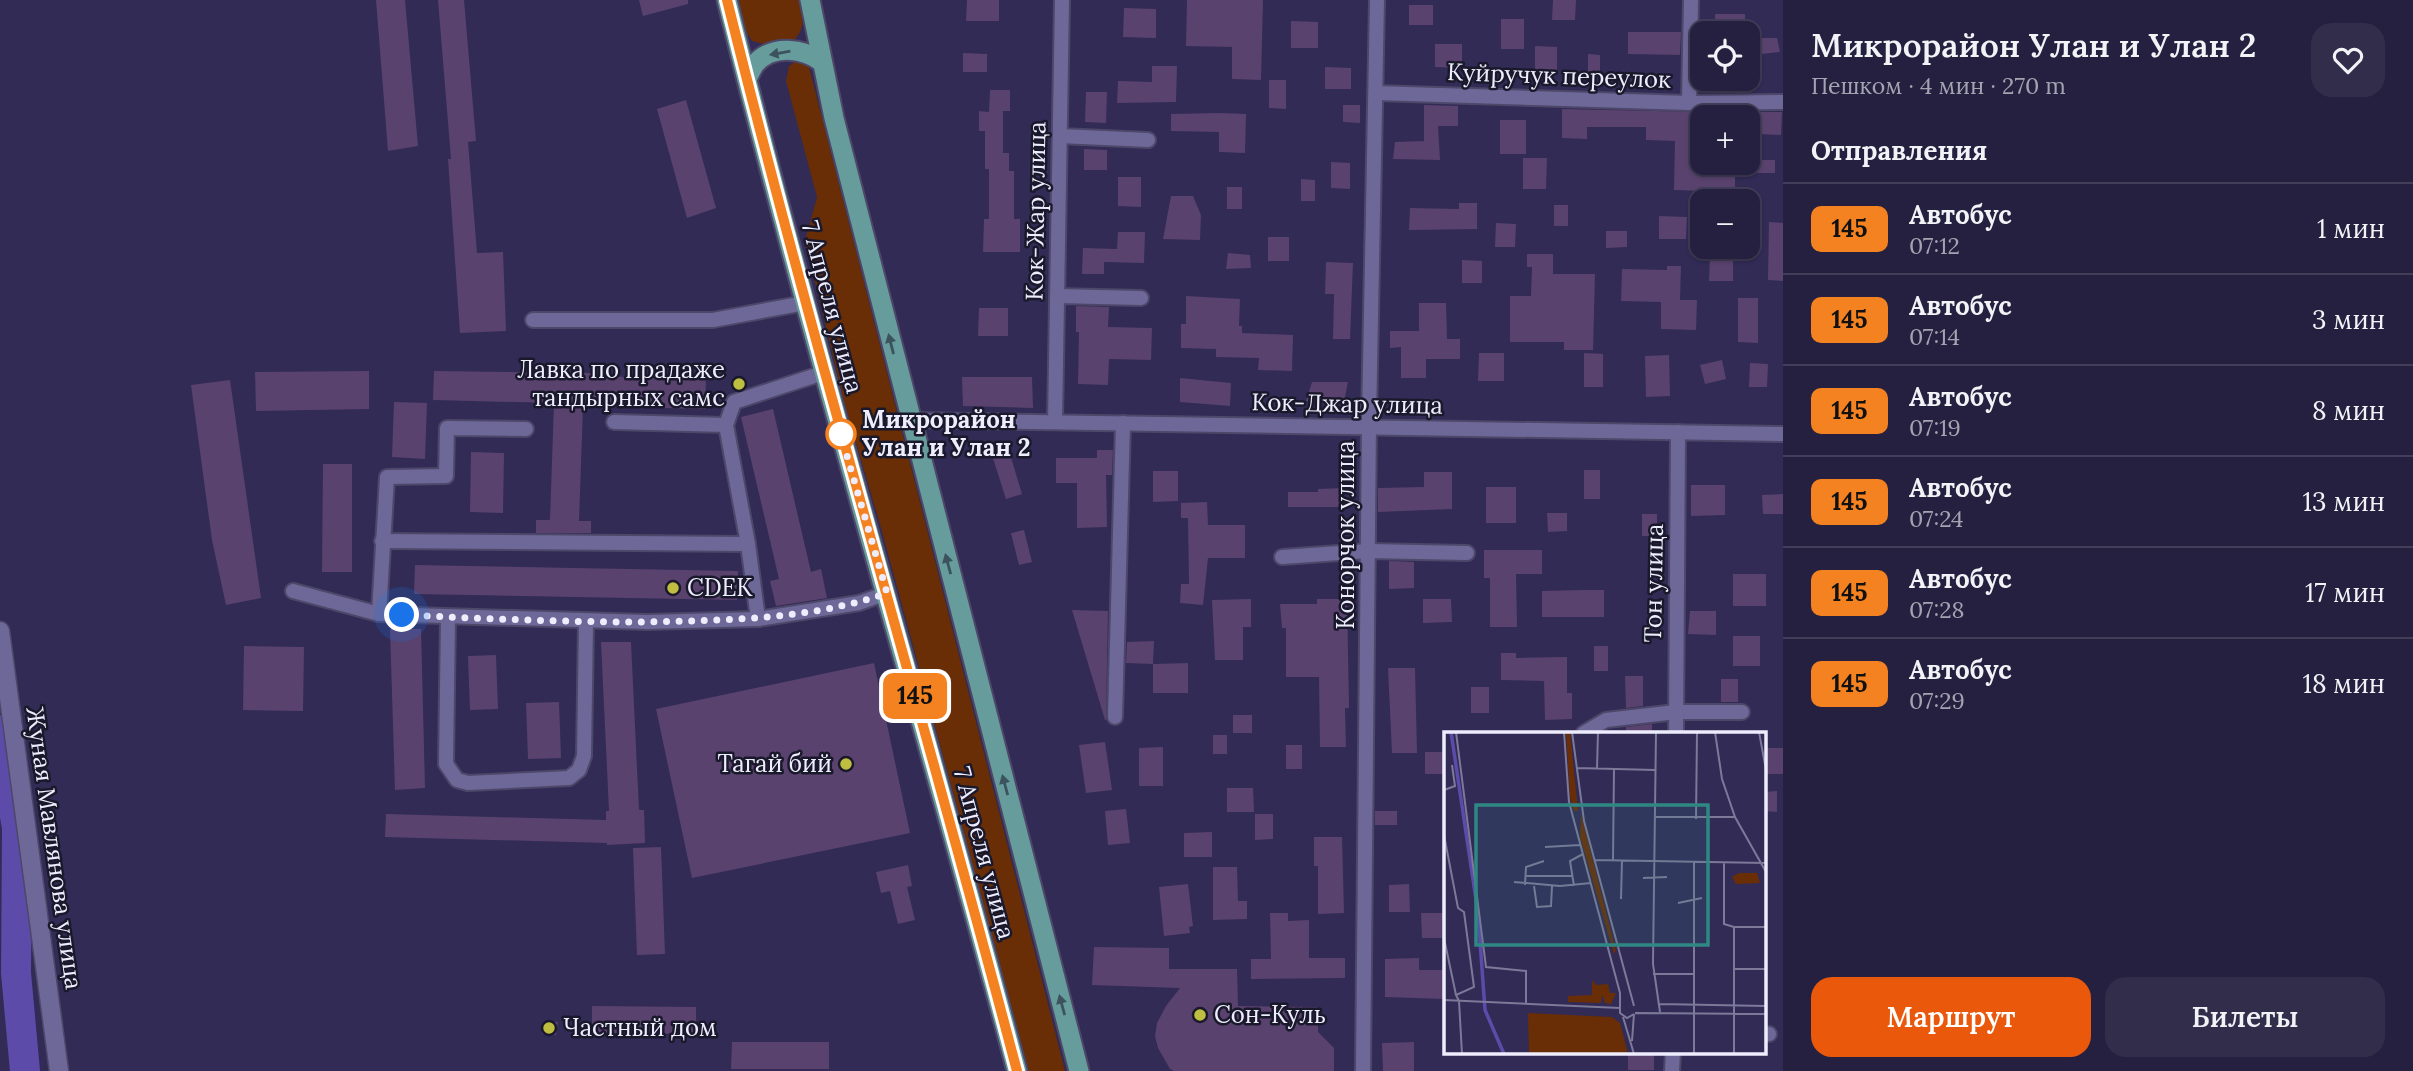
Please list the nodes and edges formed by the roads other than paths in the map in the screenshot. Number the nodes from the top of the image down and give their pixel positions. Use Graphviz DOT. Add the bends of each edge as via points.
graph roads {
  1 [pos="727,0"];
  2 [pos="810,0"];
  3 [pos="1062,0"];
  4 [pos="1377,0"];
  5 [pos="1691,0"];
  6 [pos="822,62"];
  7 [pos="747,79"];
  8 [pos="1376,93"];
  9 [pos="1783,102"];
  10 [pos="1689,103"];
  11 [pos="1060,136"];
  12 [pos="1148,140"];
  13 [pos="1057,296"];
  14 [pos="1141,298"];
  15 [pos="805,303"];
  16 [pos="533,320"];
  17 [pos="823,373"];
  18 [pos="910,420"];
  19 [pos="614,422"];
  20 [pos="1055,422"];
  21 [pos="1123,424"];
  22 [pos="726,425"];
  23 [pos="1369,427"];
  24 [pos="526,429"];
  25 [pos="1678,432"];
  26 [pos="1783,434"];
  27 [pos="382,541"];
  28 [pos="748,544"];
  29 [pos="1368,551"];
  30 [pos="1467,553"];
  31 [pos="1282,557"];
  32 [pos="293,591"];
  33 [pos="887,593"];
  34 [pos="379,614"];
  35 [pos="448,617"];
  36 [pos="758,619"];
  37 [pos="586,622"];
  38 [pos="0,631"];
  39 [pos="1676,712"];
  40 [pos="1742,712"];
  41 [pos="1115,718"];
  42 [pos="1586,732"];
  43 [pos="1676,732"];
  44 [pos="59,1071"];
  45 [pos="1017,1071"];
  46 [pos="1079,1071"];
  47 [pos="1363,1071"];
  1 -- 7 [label="main road, 7 Апреля улица"];
  2 -- 6 [label="main road, 7 Апреля улица"];
  3 -- 11 [label="street, Кок-Жар улица"];
  4 -- 8 [label="street, Конорчок улица"];
  5 -- 10 [label="street"];
  6 -- 7 [label="main road, one-way" via="810,53 781,51 755,64"];
  18 -- 6 [label="main road, 7 Апреля улица, one-way"];
  7 -- 15 [label="main road, 7 Апреля улица"];
  8 -- 10 [label="street, Куйручук переулок"];
  8 -- 23 [label="street, Конорчок улица"];
  9 -- 10 [label="street, Куйручук переулок"];
  11 -- 12 [label="street"];
  11 -- 13 [label="street, Кок-Жар улица"];
  13 -- 14 [label="street"];
  13 -- 20 [label="street, Кок-Жар улица"];
  15 -- 16 [label="street" via="713,320"];
  15 -- 17 [label="main road, 7 Апреля улица"];
  17 -- 22 [label="street" via="734,402"];
  17 -- 33 [label="main road, 7 Апреля улица"];
  18 -- 20 [label="street, Кок-Джар улица"];
  46 -- 18 [label="main road, 7 Апреля улица, one-way"];
  19 -- 22 [label="street"];
  20 -- 21 [label="street, Кок-Джар улица"];
  21 -- 23 [label="street, Кок-Джар улица"];
  21 -- 41 [label="street"];
  22 -- 28 [label="street"];
  23 -- 25 [label="street, Кок-Джар улица"];
  23 -- 29 [label="street, Конорчок улица"];
  24 -- 27 [label="street" via="447,428 446,476 387,477"];
  25 -- 26 [label="street, Кок-Джар улица"];
  25 -- 39 [label="street, Тон улица"];
  27 -- 28 [label="street"];
  27 -- 34 [label="street"];
  28 -- 36 [label="street"];
  29 -- 30 [label="street"];
  29 -- 31 [label="street"];
  29 -- 47 [label="street, Конорчок улица"];
  32 -- 34 [label="street"];
  33 -- 36 [label="street" via="859,603"];
  33 -- 45 [label="main road, 7 Апреля улица"];
  34 -- 35 [label="street"];
  35 -- 37 [label="street"];
  35 -- 37 [label="street" via="446,764 457,780 468,783 569,778 579,771 584,756"];
  36 -- 37 [label="street"];
  38 -- 44 [label="street, Жуная Мавлянова улица"];
  39 -- 40 [label="street"];
  39 -- 42 [label="street" via="1606,720"];
  39 -- 43 [label="street, Тон улица"];
}
